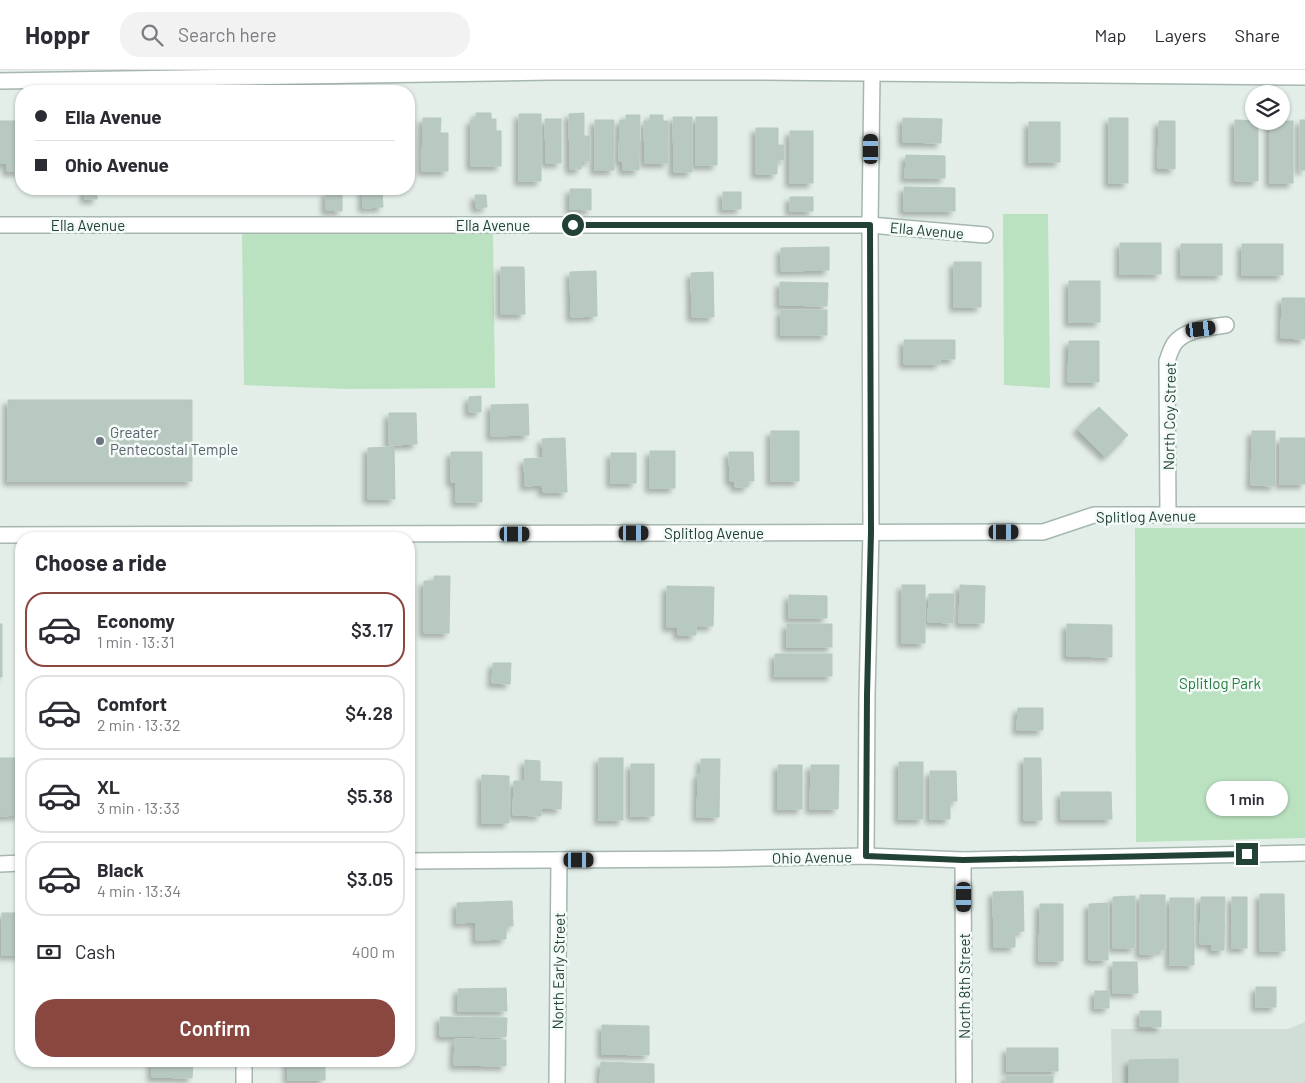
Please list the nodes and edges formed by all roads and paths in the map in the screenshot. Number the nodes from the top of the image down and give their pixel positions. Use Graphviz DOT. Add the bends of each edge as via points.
graph roads {
  1 [pos="758,71"];
  2 [pos="872,74"];
  3 [pos="1305,77"];
  4 [pos="0,81"];
  5 [pos="870,225"];
  6 [pos="0,226"];
  7 [pos="985,235"];
  8 [pos="1226,325"];
  9 [pos="1305,515"];
  10 [pos="1168,516"];
  11 [pos="871,532"];
  12 [pos="415,534"];
  13 [pos="0,535"];
  14 [pos="15,535"];
  15 [pos="1305,853"];
  16 [pos="866,856"];
  17 [pos="559,860"];
  18 [pos="963,860"];
  19 [pos="415,861"];
  20 [pos="15,863"];
  21 [pos="0,864"];
  22 [pos="244,1067"];
  23 [pos="244,1083"];
  24 [pos="557,1083"];
  25 [pos="964,1083"];
  1 -- 2 [label="street"];
  1 -- 4 [label="street"];
  2 -- 3 [label="street"];
  2 -- 5 [label="street"];
  5 -- 6 [label="street, Ella Avenue"];
  5 -- 7 [label="street, Ella Avenue"];
  5 -- 11 [label="street"];
  8 -- 10 [label="street, North Coy Street" via="1187,334 1173,344 1167,361"];
  9 -- 10 [label="street, Splitlog Avenue"];
  10 -- 11 [label="street, Splitlog Avenue" via="1094,515 1043,532"];
  11 -- 12 [label="street, Splitlog Avenue"];
  11 -- 16 [label="street"];
  13 -- 14 [label="street, Splitlog Avenue"];
  15 -- 18 [label="street, Ohio Avenue"];
  16 -- 17 [label="street, Ohio Avenue"];
  16 -- 18 [label="street, Ohio Avenue"];
  17 -- 19 [label="street, Ohio Avenue"];
  17 -- 24 [label="street, North Early Street"];
  18 -- 25 [label="street, North 8th Street"];
  20 -- 21 [label="street"];
  22 -- 23 [label="street"];
}
